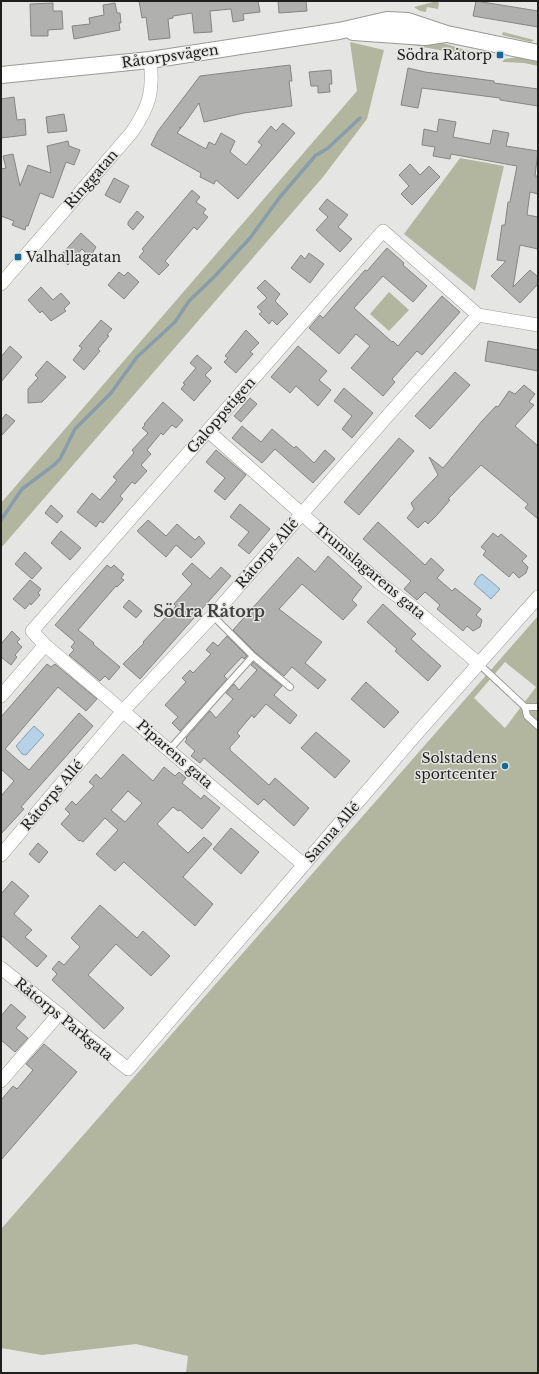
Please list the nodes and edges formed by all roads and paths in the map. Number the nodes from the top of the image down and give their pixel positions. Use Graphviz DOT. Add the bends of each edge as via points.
graph roads {
  1 [pos="538,53"];
  2 [pos="150,60"];
  3 [pos="1,75"];
  4 [pos="1,284"];
  5 [pos="478,315"];
  6 [pos="538,325"];
  7 [pos="208,431"];
  8 [pos="302,514"];
  9 [pos="538,597"];
  10 [pos="213,616"];
  11 [pos="45,645"];
  12 [pos="253,656"];
  13 [pos="479,664"];
  14 [pos="290,687"];
  15 [pos="1,696"];
  16 [pos="525,707"];
  17 [pos="538,708"];
  18 [pos="123,710"];
  19 [pos="538,726"];
  20 [pos="170,749"];
  21 [pos="1,855"];
  22 [pos="304,865"];
  23 [pos="1,968"];
  24 [pos="58,1015"];
  25 [pos="128,1069"];
  26 [pos="1,1081"];
  1 -- 2 [label="street, Råtorpsvägen" via="446,34 408,21 387,20 339,31"];
  2 -- 3 [label="street, Råtorpsvägen"];
  2 -- 4 [label="street, Ringgatan" via="152,91 142,117 132,132"];
  5 -- 6 [label="street"];
  5 -- 7 [label="street, Galoppstigen" via="383,230"];
  5 -- 8 [label="street, Råtorps Allé"];
  7 -- 8 [label="street, Trumslagarens gata"];
  7 -- 11 [label="street, Galoppstigen" via="32,631"];
  8 -- 10 [label="street, Råtorps Allé"];
  8 -- 13 [label="street, Trumslagarens gata" via="380,583"];
  9 -- 13 [label="street, Sanna Allé"];
  10 -- 12 [label="lane"];
  10 -- 18 [label="street, Råtorps Allé"];
  11 -- 15 [label="street"];
  11 -- 18 [label="street, Piparens gata"];
  12 -- 14 [label="lane"];
  12 -- 20 [label="lane"];
  13 -- 16 [label="lane"];
  13 -- 22 [label="street, Sanna Allé"];
  16 -- 17 [label="lane"];
  16 -- 19 [label="lane" via="527,716"];
  18 -- 20 [label="street, Piparens gata"];
  18 -- 21 [label="street, Råtorps Allé"];
  20 -- 22 [label="street, Piparens gata"];
  22 -- 25 [label="street, Sanna Allé"];
  23 -- 24 [label="street, Råtorps Parkgata"];
  24 -- 25 [label="street, Råtorps Parkgata"];
  24 -- 26 [label="street"];
}
